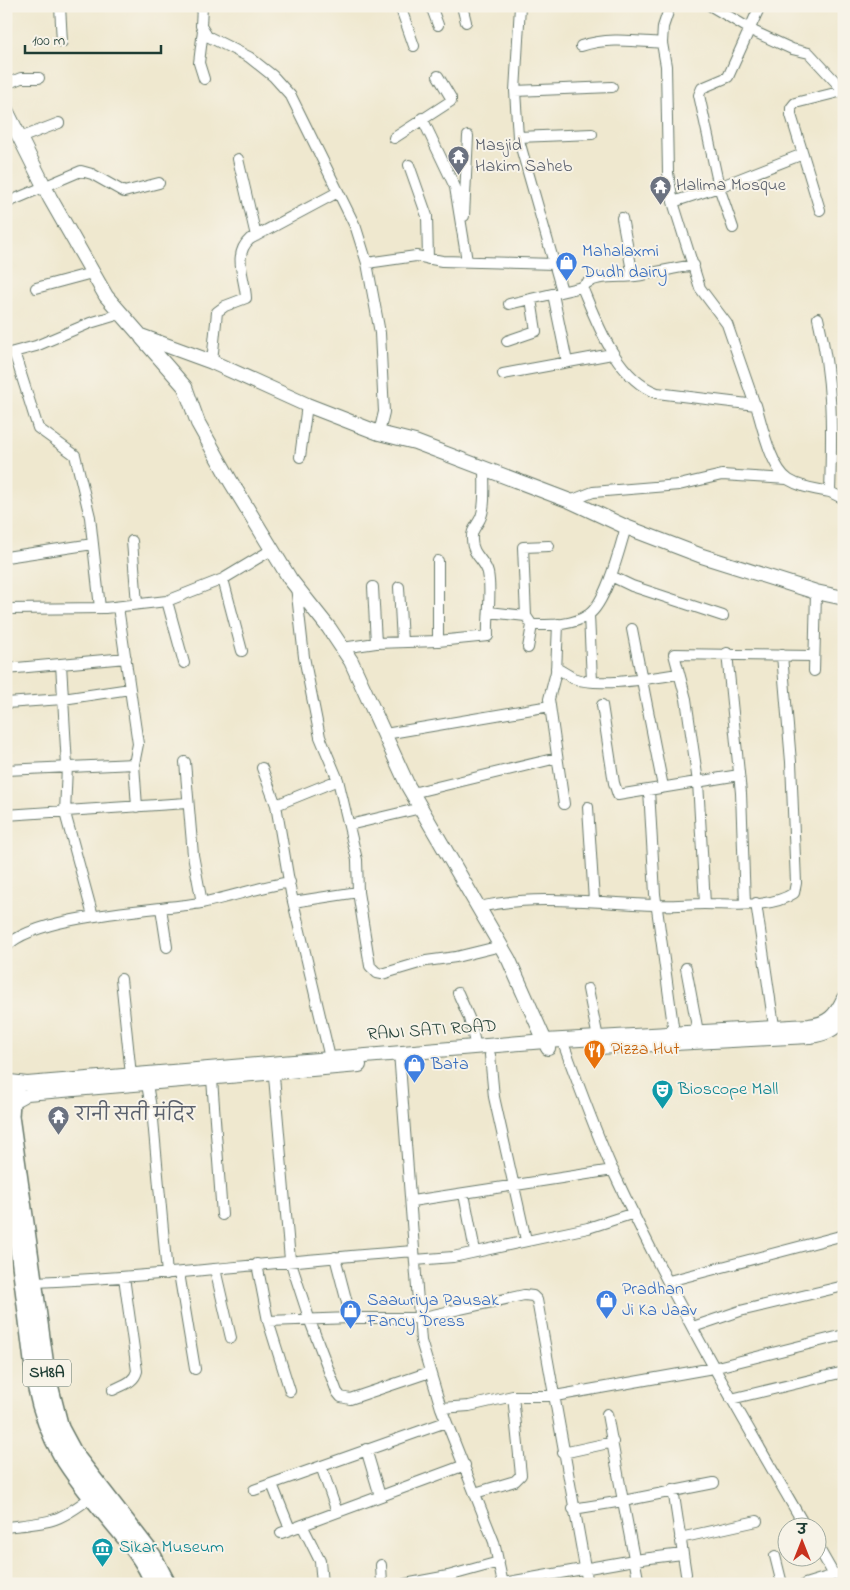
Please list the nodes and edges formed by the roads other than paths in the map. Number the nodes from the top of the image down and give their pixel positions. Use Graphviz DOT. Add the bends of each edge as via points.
graph roads {
  1 [pos="60,6"];
  2 [pos="202,6"];
  3 [pos="400,6"];
  4 [pos="432,6"];
  5 [pos="462,6"];
  6 [pos="520,6"];
  7 [pos="670,6"];
  8 [pos="711,6"];
  9 [pos="760,6"];
  10 [pos="466,22"];
  11 [pos="438,25"];
  12 [pos="750,29"];
  13 [pos="203,30"];
  14 [pos="62,42"];
  15 [pos="662,43"];
  16 [pos="414,46"];
  17 [pos="580,46"];
  18 [pos="438,76"];
  19 [pos="39,78"];
  20 [pos="204,79"];
  21 [pos="6,84"];
  22 [pos="612,87"];
  23 [pos="515,91"];
  24 [pos="843,91"];
  25 [pos="6,110"];
  26 [pos="422,118"];
  27 [pos="59,122"];
  28 [pos="592,134"];
  29 [pos="468,136"];
  30 [pos="518,137"];
  31 [pos="20,138"];
  32 [pos="394,138"];
  33 [pos="803,154"];
  34 [pos="238,159"];
  35 [pos="408,165"];
  36 [pos="159,183"];
  37 [pos="720,187"];
  38 [pos="44,188"];
  39 [pos="338,192"];
  40 [pos="673,202"];
  41 [pos="6,203"];
  42 [pos="820,210"];
  43 [pos="622,218"];
  44 [pos="462,227"];
  45 [pos="733,228"];
  46 [pos="256,236"];
  47 [pos="428,259"];
  48 [pos="467,261"];
  49 [pos="367,263"];
  50 [pos="554,264"];
  51 [pos="694,265"];
  52 [pos="92,273"];
  53 [pos="633,276"];
  54 [pos="582,287"];
  55 [pos="36,288"];
  56 [pos="557,292"];
  57 [pos="530,299"];
  58 [pos="509,304"];
  59 [pos="120,314"];
  60 [pos="818,318"];
  61 [pos="140,336"];
  62 [pos="507,341"];
  63 [pos="10,353"];
  64 [pos="612,354"];
  65 [pos="212,362"];
  66 [pos="567,362"];
  67 [pos="504,374"];
  68 [pos="307,405"];
  69 [pos="755,405"];
  70 [pos="380,433"];
  71 [pos="300,457"];
  72 [pos="484,469"];
  73 [pos="787,479"];
  74 [pos="830,492"];
  75 [pos="844,498"];
  76 [pos="570,501"];
  77 [pos="626,527"];
  78 [pos="132,541"];
  79 [pos="93,544"];
  80 [pos="550,546"];
  81 [pos="273,550"];
  82 [pos="6,557"];
  83 [pos="438,561"];
  84 [pos="611,576"];
  85 [pos="222,579"];
  86 [pos="296,585"];
  87 [pos="373,587"];
  88 [pos="399,587"];
  89 [pos="816,592"];
  90 [pos="844,598"];
  91 [pos="167,601"];
  92 [pos="137,604"];
  93 [pos="118,606"];
  94 [pos="100,608"];
  95 [pos="6,609"];
  96 [pos="489,612"];
  97 [pos="589,615"];
  98 [pos="526,616"];
  99 [pos="723,616"];
  100 [pos="558,624"];
  101 [pos="532,625"];
  102 [pos="632,629"];
  103 [pos="438,641"];
  104 [pos="402,642"];
  105 [pos="376,643"];
  106 [pos="342,648"];
  107 [pos="528,648"];
  108 [pos="242,651"];
  109 [pos="727,653"];
  110 [pos="782,656"];
  111 [pos="813,656"];
  112 [pos="126,658"];
  113 [pos="184,663"];
  114 [pos="61,664"];
  115 [pos="556,668"];
  116 [pos="6,669"];
  117 [pos="814,671"];
  118 [pos="678,674"];
  119 [pos="642,680"];
  120 [pos="592,681"];
  121 [pos="130,689"];
  122 [pos="64,699"];
  123 [pos="6,703"];
  124 [pos="602,705"];
  125 [pos="550,706"];
  126 [pos="385,734"];
  127 [pos="557,758"];
  128 [pos="185,762"];
  129 [pos="134,764"];
  130 [pos="66,766"];
  131 [pos="262,768"];
  132 [pos="6,770"];
  133 [pos="739,775"];
  134 [pos="338,780"];
  135 [pos="698,780"];
  136 [pos="663,787"];
  137 [pos="649,790"];
  138 [pos="412,793"];
  139 [pos="187,803"];
  140 [pos="564,804"];
  141 [pos="276,805"];
  142 [pos="137,807"];
  143 [pos="588,807"];
  144 [pos="422,808"];
  145 [pos="65,813"];
  146 [pos="6,815"];
  147 [pos="349,825"];
  148 [pos="290,882"];
  149 [pos="358,892"];
  150 [pos="594,901"];
  151 [pos="293,902"];
  152 [pos="202,903"];
  153 [pos="705,904"];
  154 [pos="751,904"];
  155 [pos="656,905"];
  156 [pos="479,906"];
  157 [pos="161,908"];
  158 [pos="93,916"];
  159 [pos="501,946"];
  160 [pos="6,947"];
  161 [pos="167,947"];
  162 [pos="686,968"];
  163 [pos="121,979"];
  164 [pos="588,989"];
  165 [pos="458,993"];
  166 [pos="844,998"];
  167 [pos="844,1019"];
  168 [pos="698,1032"];
  169 [pos="674,1033"];
  170 [pos="775,1034"];
  171 [pos="598,1038"];
  172 [pos="564,1045"];
  173 [pos="547,1046"];
  174 [pos="476,1047"];
  175 [pos="490,1055"];
  176 [pos="400,1057"];
  177 [pos="330,1058"];
  178 [pos="274,1069"];
  179 [pos="131,1076"];
  180 [pos="212,1079"];
  181 [pos="8,1082"];
  182 [pos="147,1084"];
  183 [pos="12,1102"];
  184 [pos="6,1152"];
  185 [pos="613,1170"];
  186 [pos="514,1186"];
  187 [pos="464,1194"];
  188 [pos="412,1201"];
  189 [pos="634,1213"];
  190 [pos="222,1215"];
  191 [pos="844,1236"];
  192 [pos="526,1240"];
  193 [pos="12,1245"];
  194 [pos="475,1252"];
  195 [pos="414,1256"];
  196 [pos="335,1257"];
  197 [pos="290,1260"];
  198 [pos="257,1264"];
  199 [pos="215,1269"];
  200 [pos="179,1273"];
  201 [pos="167,1274"];
  202 [pos="124,1277"];
  203 [pos="669,1281"];
  204 [pos="35,1282"];
  205 [pos="844,1286"];
  206 [pos="351,1318"];
  207 [pos="419,1318"];
  208 [pos="268,1321"];
  209 [pos="310,1321"];
  210 [pos="693,1327"];
  211 [pos="844,1335"];
  212 [pos="231,1338"];
  213 [pos="713,1368"];
  214 [pos="195,1369"];
  215 [pos="430,1372"];
  216 [pos="844,1372"];
  217 [pos="112,1390"];
  218 [pos="290,1391"];
  219 [pos="513,1396"];
  220 [pos="555,1396"];
  221 [pos="731,1399"];
  222 [pos="441,1408"];
  223 [pos="607,1414"];
  224 [pos="446,1422"];
  225 [pos="613,1442"];
  226 [pos="366,1449"];
  227 [pos="563,1453"];
  228 [pos="465,1465"];
  229 [pos="321,1466"];
  230 [pos="714,1483"];
  231 [pos="272,1484"];
  232 [pos="673,1489"];
  233 [pos="254,1490"];
  234 [pos="475,1493"];
  235 [pos="380,1496"];
  236 [pos="91,1497"];
  237 [pos="623,1500"];
  238 [pos="573,1509"];
  239 [pos="337,1512"];
  240 [pos="800,1518"];
  241 [pos="757,1521"];
  242 [pos="302,1524"];
  243 [pos="6,1527"];
  244 [pos="680,1538"];
  245 [pos="682,1554"];
  246 [pos="775,1556"];
  247 [pos="828,1559"];
  248 [pos="634,1560"];
  249 [pos="499,1562"];
  250 [pos="381,1565"];
  251 [pos="584,1569"];
  252 [pos="839,1573"];
  253 [pos="686,1574"];
  254 [pos="449,1580"];
  255 [pos="153,1584"];
  256 [pos="168,1584"];
  257 [pos="322,1584"];
  258 [pos="382,1584"];
  259 [pos="404,1584"];
  260 [pos="503,1584"];
  261 [pos="588,1584"];
  262 [pos="639,1584"];
  263 [pos="782,1584"];
  264 [pos="805,1584"];
  1 -- 14 [label="street"];
  2 -- 13 [label="street"];
  3 -- 16 [label="street"];
  4 -- 11 [label="street"];
  5 -- 10 [label="street"];
  6 -- 23 [label="street"];
  7 -- 15 [label="street"];
  8 -- 12 [label="street"];
  9 -- 12 [label="street"];
  12 -- 24 [label="street" via="792,49 809,53"];
  12 -- 37 [label="street" via="728,77 699,91"];
  13 -- 20 [label="street" via="199,63"];
  13 -- 39 [label="street" via="208,36 236,48 262,66 291,96"];
  15 -- 17 [label="street" via="612,40"];
  15 -- 40 [label="street" via="666,66 668,173"];
  18 -- 26 [label="street" via="452,100"];
  19 -- 21 [label="street" via="21,78"];
  22 -- 23 [label="street"];
  23 -- 30 [label="street"];
  24 -- 33 [label="street" via="795,103 791,108"];
  25 -- 31 [label="street"];
  26 -- 32 [label="street"];
  26 -- 44 [label="street" via="451,177"];
  27 -- 31 [label="street"];
  28 -- 30 [label="street"];
  29 -- 44 [label="street"];
  30 -- 50 [label="street"];
  31 -- 38 [label="street"];
  33 -- 37 [label="street"];
  33 -- 42 [label="street"];
  34 -- 46 [label="street"];
  35 -- 47 [label="street" via="427,216"];
  36 -- 38 [label="street" via="124,192 92,174 81,172"];
  37 -- 40 [label="street"];
  37 -- 45 [label="street"];
  38 -- 41 [label="street"];
  38 -- 52 [label="street"];
  39 -- 46 [label="street"];
  39 -- 49 [label="street" via="356,228"];
  40 -- 51 [label="street"];
  43 -- 53 [label="street"];
  44 -- 48 [label="street"];
  46 -- 65 [label="street" via="241,246 239,256 246,298 217,312"];
  47 -- 48 [label="street"];
  47 -- 49 [label="street" via="411,256"];
  48 -- 50 [label="street"];
  49 -- 70 [label="street" via="380,333 384,412"];
  50 -- 56 [label="street"];
  51 -- 53 [label="street"];
  51 -- 69 [label="street" via="703,295 733,336"];
  52 -- 55 [label="street"];
  52 -- 59 [label="street"];
  53 -- 54 [label="street" via="612,276"];
  54 -- 56 [label="street"];
  54 -- 64 [label="street"];
  56 -- 57 [label="street"];
  56 -- 66 [label="street"];
  57 -- 58 [label="street"];
  57 -- 62 [label="street" via="536,332"];
  59 -- 61 [label="street"];
  59 -- 63 [label="street"];
  60 -- 74 [label="street" via="832,406"];
  61 -- 65 [label="street"];
  61 -- 81 [label="street" via="185,387 198,423"];
  63 -- 79 [label="street" via="38,428 75,455"];
  64 -- 66 [label="street"];
  64 -- 69 [label="street" via="649,390 657,393"];
  65 -- 68 [label="street"];
  66 -- 67 [label="street"];
  68 -- 70 [label="street"];
  68 -- 71 [label="street"];
  69 -- 73 [label="street" via="775,463"];
  70 -- 72 [label="street" via="415,442"];
  72 -- 76 [label="street"];
  72 -- 96 [label="street" via="480,519 473,526 472,540 474,553 486,566 489,576"];
  73 -- 74 [label="street" via="804,487"];
  73 -- 76 [label="street" via="722,475 679,485 593,492"];
  74 -- 75 [label="street"];
  76 -- 77 [label="street"];
  77 -- 84 [label="street"];
  77 -- 89 [label="street" via="702,556"];
  78 -- 92 [label="street"];
  79 -- 82 [label="street"];
  79 -- 94 [label="street"];
  80 -- 98 [label="street" via="523,547"];
  81 -- 85 [label="street"];
  81 -- 86 [label="street"];
  83 -- 103 [label="street"];
  84 -- 97 [label="street"];
  84 -- 99 [label="street"];
  85 -- 91 [label="street"];
  85 -- 108 [label="street"];
  86 -- 106 [label="street"];
  86 -- 134 [label="street" via="304,657 320,736"];
  87 -- 105 [label="street"];
  88 -- 104 [label="street"];
  89 -- 90 [label="street"];
  89 -- 111 [label="street"];
  91 -- 92 [label="street"];
  91 -- 113 [label="street"];
  92 -- 93 [label="street"];
  93 -- 94 [label="street"];
  93 -- 112 [label="street"];
  94 -- 95 [label="street"];
  96 -- 98 [label="street"];
  96 -- 103 [label="street" via="488,636"];
  97 -- 100 [label="street"];
  97 -- 120 [label="street"];
  98 -- 101 [label="street"];
  100 -- 101 [label="street"];
  100 -- 115 [label="street"];
  101 -- 107 [label="street"];
  102 -- 119 [label="street"];
  103 -- 104 [label="street"];
  104 -- 105 [label="street"];
  105 -- 106 [label="street"];
  106 -- 126 [label="street"];
  109 -- 110 [label="street"];
  109 -- 118 [label="street" via="674,654"];
  109 -- 133 [label="street"];
  110 -- 111 [label="street"];
  110 -- 154 [label="street" via="796,883 794,893 786,899"];
  111 -- 117 [label="street"];
  112 -- 114 [label="street"];
  112 -- 121 [label="street"];
  114 -- 116 [label="street"];
  114 -- 122 [label="street"];
  115 -- 120 [label="street" via="574,678"];
  115 -- 125 [label="street"];
  118 -- 119 [label="street"];
  118 -- 135 [label="street" via="686,699"];
  119 -- 120 [label="street"];
  119 -- 136 [label="street"];
  121 -- 122 [label="street"];
  121 -- 129 [label="street" via="138,744"];
  122 -- 123 [label="street"];
  122 -- 130 [label="street"];
  124 -- 137 [label="street" via="616,794 621,796"];
  125 -- 126 [label="street"];
  125 -- 127 [label="street"];
  126 -- 138 [label="street"];
  127 -- 138 [label="street"];
  127 -- 140 [label="street"];
  128 -- 139 [label="street"];
  129 -- 130 [label="street"];
  129 -- 142 [label="street"];
  130 -- 132 [label="street"];
  130 -- 145 [label="street"];
  131 -- 141 [label="street"];
  133 -- 135 [label="street"];
  133 -- 154 [label="street"];
  134 -- 141 [label="street"];
  134 -- 147 [label="street"];
  135 -- 136 [label="street"];
  135 -- 153 [label="street"];
  136 -- 137 [label="street"];
  137 -- 155 [label="street"];
  138 -- 144 [label="street"];
  139 -- 142 [label="street"];
  139 -- 152 [label="street"];
  141 -- 148 [label="street"];
  142 -- 145 [label="street"];
  143 -- 150 [label="street"];
  144 -- 147 [label="street"];
  144 -- 156 [label="street"];
  145 -- 146 [label="street"];
  145 -- 158 [label="street"];
  147 -- 149 [label="street" via="357,860"];
  148 -- 151 [label="street"];
  148 -- 152 [label="street" via="262,886"];
  149 -- 151 [label="street"];
  149 -- 159 [label="street" via="366,950 370,966 377,973"];
  150 -- 155 [label="street"];
  150 -- 156 [label="street" via="505,901"];
  151 -- 177 [label="street"];
  152 -- 157 [label="street"];
  153 -- 154 [label="street"];
  153 -- 155 [label="street"];
  154 -- 170 [label="street"];
  155 -- 169 [label="street"];
  156 -- 159 [label="street"];
  157 -- 158 [label="street"];
  157 -- 161 [label="street"];
  158 -- 160 [label="street" via="24,934"];
  159 -- 173 [label="street"];
  162 -- 168 [label="street"];
  163 -- 179 [label="street"];
  164 -- 171 [label="street"];
  165 -- 174 [label="street" via="469,1018"];
  166 -- 170 [label="street" via="836,1014 820,1025"];
  167 -- 170 [label="street" via="823,1034"];
  168 -- 169 [label="street"];
  168 -- 170 [label="street"];
  169 -- 171 [label="street"];
  170 -- 172 [label="street"];
  171 -- 172 [label="street"];
  172 -- 173 [label="street"];
  172 -- 185 [label="street"];
  173 -- 174 [label="street, RANI SATI ROAD"];
  173 -- 175 [label="street"];
  174 -- 176 [label="street, RANI SATI ROAD"];
  175 -- 176 [label="street"];
  175 -- 186 [label="street" via="494,1097"];
  176 -- 177 [label="street, RANI SATI ROAD"];
  176 -- 178 [label="street"];
  176 -- 188 [label="street"];
  177 -- 178 [label="street, RANI SATI ROAD"];
  178 -- 179 [label="street, RANI SATI ROAD"];
  178 -- 180 [label="street"];
  178 -- 197 [label="street"];
  179 -- 181 [label="street, RANI SATI ROAD" via="27,1084"];
  180 -- 182 [label="street"];
  180 -- 190 [label="street"];
  181 -- 183 [label="main road, SH8A" via="17,1089"];
  182 -- 183 [label="street" via="27,1093"];
  182 -- 201 [label="street"];
  183 -- 204 [label="main road, SH8A" via="13,1130"];
  184 -- 193 [label="main road, SH8A"];
  185 -- 186 [label="street"];
  185 -- 189 [label="street"];
  186 -- 187 [label="street"];
  186 -- 192 [label="street"];
  187 -- 188 [label="street"];
  187 -- 194 [label="street"];
  188 -- 195 [label="street"];
  189 -- 192 [label="street" via="588,1228"];
  189 -- 203 [label="street"];
  191 -- 203 [label="street"];
  192 -- 194 [label="street"];
  193 -- 236 [label="main road, SH8A" via="43,1421 58,1452"];
  194 -- 195 [label="street" via="453,1257"];
  195 -- 196 [label="street"];
  195 -- 207 [label="street"];
  196 -- 197 [label="street"];
  196 -- 206 [label="street"];
  197 -- 198 [label="street"];
  197 -- 209 [label="street"];
  198 -- 199 [label="street"];
  198 -- 208 [label="street"];
  199 -- 200 [label="street"];
  199 -- 212 [label="street"];
  200 -- 201 [label="street"];
  200 -- 214 [label="street"];
  201 -- 202 [label="street"];
  202 -- 204 [label="street"];
  202 -- 217 [label="street" via="137,1371 131,1382"];
  203 -- 210 [label="street"];
  204 -- 256 [label="main road, SH8A" via="47,1373 61,1428 75,1454 153,1555"];
  205 -- 210 [label="street" via="740,1311"];
  206 -- 207 [label="street"];
  206 -- 209 [label="street"];
  207 -- 215 [label="street" via="421,1341"];
  207 -- 220 [label="street" via="524,1295 532,1296 537,1300"];
  208 -- 209 [label="street"];
  208 -- 218 [label="street"];
  209 -- 215 [label="street" via="337,1392 345,1399"];
  210 -- 213 [label="street"];
  211 -- 213 [label="street"];
  213 -- 220 [label="street"];
  213 -- 221 [label="street"];
  215 -- 222 [label="street"];
  216 -- 221 [label="street"];
  219 -- 220 [label="street"];
  219 -- 222 [label="street"];
  219 -- 234 [label="street" via="521,1475 515,1481"];
  220 -- 227 [label="street"];
  221 -- 240 [label="street"];
  222 -- 224 [label="street"];
  223 -- 225 [label="street"];
  224 -- 226 [label="street"];
  224 -- 228 [label="street"];
  225 -- 227 [label="street"];
  225 -- 237 [label="street"];
  226 -- 229 [label="street"];
  226 -- 235 [label="street"];
  227 -- 238 [label="street"];
  228 -- 234 [label="street"];
  228 -- 235 [label="street"];
  229 -- 231 [label="street"];
  229 -- 239 [label="street"];
  230 -- 232 [label="street"];
  231 -- 233 [label="street"];
  231 -- 242 [label="street" via="286,1531"];
  232 -- 237 [label="street"];
  232 -- 244 [label="street"];
  234 -- 249 [label="street"];
  235 -- 239 [label="street"];
  236 -- 243 [label="street" via="66,1516 52,1521"];
  236 -- 255 [label="main road, SH8A" via="140,1557"];
  237 -- 238 [label="street"];
  237 -- 248 [label="street"];
  238 -- 251 [label="street"];
  239 -- 242 [label="street"];
  241 -- 244 [label="street"];
  242 -- 257 [label="street" via="320,1561"];
  244 -- 245 [label="street"];
  245 -- 248 [label="street"];
  245 -- 253 [label="street"];
  246 -- 263 [label="street"];
  247 -- 252 [label="street"];
  248 -- 251 [label="street"];
  248 -- 262 [label="street"];
  249 -- 254 [label="street"];
  249 -- 260 [label="street"];
  250 -- 258 [label="street"];
  251 -- 260 [label="street"];
  251 -- 261 [label="street"];
  252 -- 264 [label="street"];
  254 -- 259 [label="street"];
}
